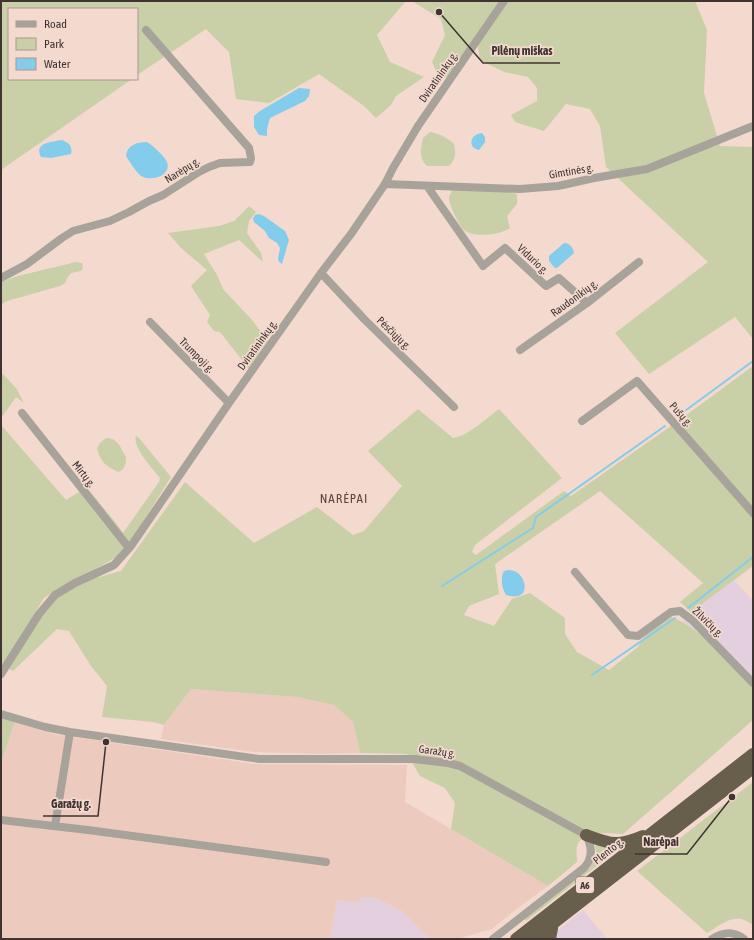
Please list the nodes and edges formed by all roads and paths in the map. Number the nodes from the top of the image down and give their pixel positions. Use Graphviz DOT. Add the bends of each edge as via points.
graph roads {
  1 [pos="504,1"];
  2 [pos="146,30"];
  3 [pos="751,129"];
  4 [pos="385,184"];
  5 [pos="427,186"];
  6 [pos="639,262"];
  7 [pos="321,273"];
  8 [pos="1,278"];
  9 [pos="587,303"];
  10 [pos="150,322"];
  11 [pos="520,350"];
  12 [pos="229,402"];
  13 [pos="454,407"];
  14 [pos="22,413"];
  15 [pos="582,421"];
  16 [pos="753,513"];
  17 [pos="129,548"];
  18 [pos="575,572"];
  19 [pos="1,674"];
  20 [pos="753,684"];
  21 [pos="1,714"];
  22 [pos="70,732"];
  23 [pos="753,754"];
  24 [pos="753,768"];
  25 [pos="1,820"];
  26 [pos="55,826"];
  27 [pos="655,831"];
  28 [pos="586,836"];
  29 [pos="326,862"];
  30 [pos="553,923"];
  31 [pos="493,939"];
  32 [pos="516,939"];
  33 [pos="533,939"];
  34 [pos="550,939"];
  35 [pos="712,939"];
  36 [pos="744,939"];
  1 -- 4 [label="street, Dviratininkų g." via="418,126"];
  2 -- 8 [label="street, Narėpų g." via="249,148 250,162 220,163 209,167 129,212 110,221 68,234 27,264"];
  3 -- 5 [label="street, Gimtinės g." via="647,169 558,186 520,189"];
  4 -- 5 [label="street, Gimtinės g."];
  4 -- 7 [label="street, Dviratininkų g."];
  5 -- 9 [label="street, Vidurio g." via="483,266 506,248 546,286 559,278"];
  6 -- 9 [label="street, Raudonikių g."];
  7 -- 12 [label="street, Dviratininkų g."];
  7 -- 13 [label="street, Pėsčiųjų g."];
  9 -- 11 [label="street, Raudonikių g."];
  10 -- 12 [label="street, Trumpoji g."];
  12 -- 17 [label="street, Dviratininkų g."];
  14 -- 17 [label="street, Mirtų g."];
  15 -- 16 [label="street, Pušų g." via="637,381"];
  17 -- 19 [label="street, Dviratininkų g." via="114,565 55,595 39,614"];
  18 -- 20 [label="street, Žilvičių g." via="628,635 638,636 671,612 680,611 692,620"];
  21 -- 22 [label="street, Garažų g."];
  22 -- 26 [label="street"];
  22 -- 28 [label="street, Garažų g." via="259,759 414,759 448,763 460,766"];
  23 -- 27 [label="highway, Plento g. / A6"];
  24 -- 30 [label="highway, A6"];
  25 -- 26 [label="street"];
  26 -- 29 [label="street"];
  27 -- 28 [label="highway" via="621,844"];
  27 -- 32 [label="highway, Plento g. / A6"];
  28 -- 31 [label="street" via="590,852 584,868"];
  30 -- 33 [label="highway, A6"];
  30 -- 34 [label="highway"];
  35 -- 36 [label="street" via="722,933 736,934"];
}
